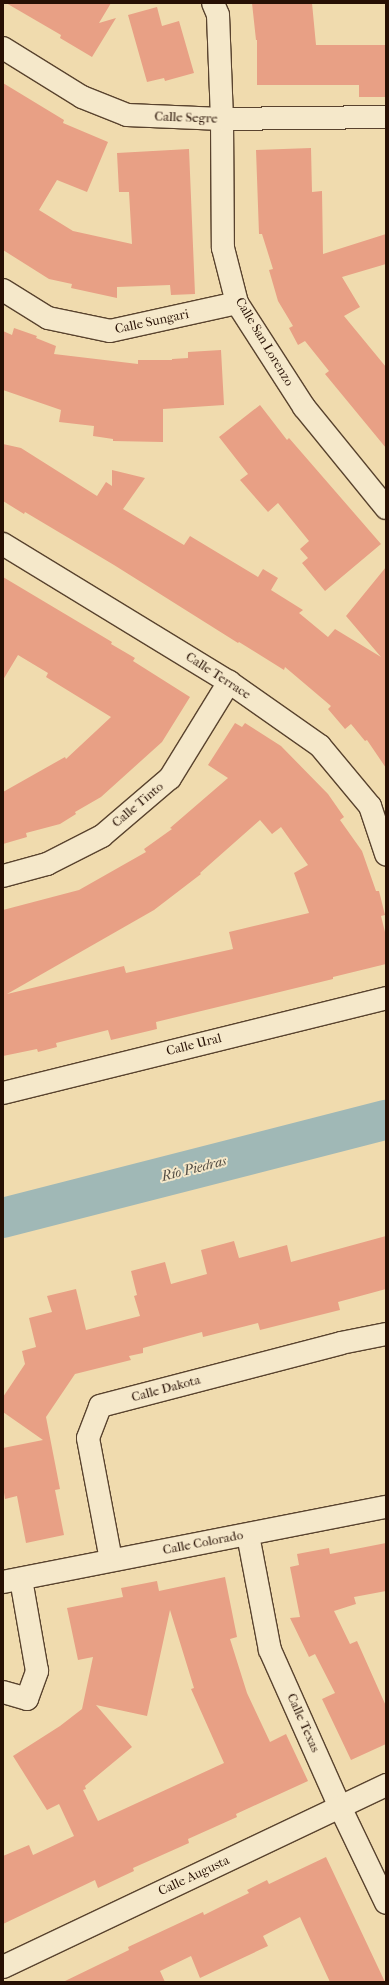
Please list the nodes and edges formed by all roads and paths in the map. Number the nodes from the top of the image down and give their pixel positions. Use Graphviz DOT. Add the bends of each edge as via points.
graph roads {
  1 [pos="213,3"];
  2 [pos="3,48"];
  3 [pos="386,117"];
  4 [pos="222,119"];
  5 [pos="3,290"];
  6 [pos="237,303"];
  7 [pos="386,508"];
  8 [pos="3,544"];
  9 [pos="229,682"];
  10 [pos="386,854"];
  11 [pos="3,876"];
  12 [pos="386,998"];
  13 [pos="3,1093"];
  14 [pos="386,1334"];
  15 [pos="386,1506"];
  16 [pos="248,1534"];
  17 [pos="111,1560"];
  18 [pos="12,1581"];
  19 [pos="3,1692"];
  20 [pos="386,1785"];
  21 [pos="340,1807"];
  22 [pos="386,1903"];
  23 [pos="3,1967"];
  1 -- 4 [label="street, Calle San Lorenzo" via="218,15"];
  2 -- 4 [label="street, Calle Segre" via="82,97 128,115"];
  3 -- 4 [label="street, Calle Segre"];
  4 -- 6 [label="street, Calle San Lorenzo" via="223,248"];
  5 -- 6 [label="street, Calle Sungari" via="48,318 110,332"];
  6 -- 7 [label="street, Calle San Lorenzo" via="304,407"];
  8 -- 9 [label="street, Calle Terrace"];
  9 -- 10 [label="street, Calle Terrace" via="320,746 370,806"];
  9 -- 11 [label="street, Calle Tinto" via="170,778 102,836 47,864"];
  12 -- 13 [label="street, Calle Ural"];
  14 -- 17 [label="street, Calle Dakota" via="341,1343 100,1406 88,1438"];
  15 -- 16 [label="street, Calle Colorado"];
  16 -- 17 [label="street, Calle Colorado"];
  16 -- 21 [label="street, Calle Texas" via="270,1650"];
  17 -- 18 [label="street, Calle Colorado"];
  18 -- 19 [label="street, Calle Colorado" via="37,1671 27,1699"];
  20 -- 21 [label="street, Calle Augusta"];
  21 -- 22 [label="street, Calle Texas"];
  21 -- 23 [label="street, Calle Augusta"];
}
